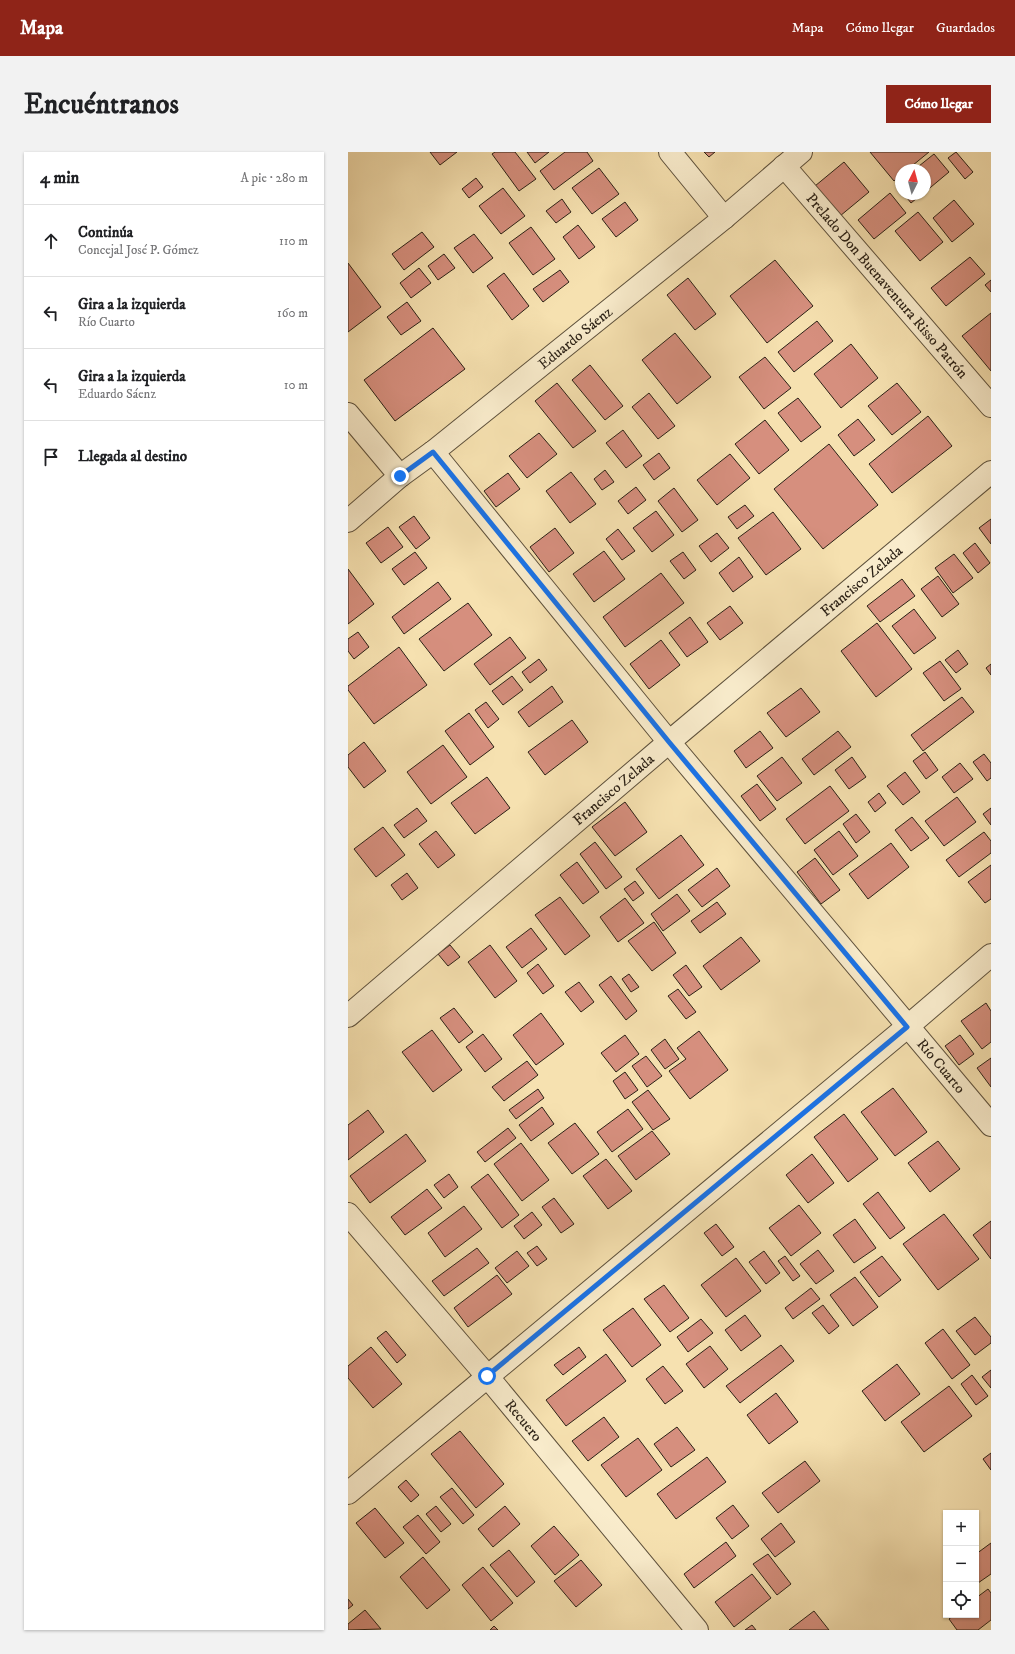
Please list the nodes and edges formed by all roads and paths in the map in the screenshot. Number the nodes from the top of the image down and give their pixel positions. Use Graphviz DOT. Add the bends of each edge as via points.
graph roads {
  1 [pos="670,152"];
  2 [pos="801,152"];
  3 [pos="784,166"];
  4 [pos="724,218"];
  5 [pos="991,406"];
  6 [pos="348,414"];
  7 [pos="433,452"];
  8 [pos="991,472"];
  9 [pos="400,476"];
  10 [pos="348,521"];
  11 [pos="669,742"];
  12 [pos="991,955"];
  13 [pos="348,1016"];
  14 [pos="907,1027"];
  15 [pos="991,1125"];
  16 [pos="348,1214"];
  17 [pos="487,1376"];
  18 [pos="348,1493"];
  19 [pos="697,1630"];
  1 -- 4 [label="street"];
  2 -- 3 [label="street, Eduardo Sáenz"];
  3 -- 4 [label="street, Eduardo Sáenz"];
  3 -- 5 [label="street, Prelado Don Buenaventura Risso Patrón"];
  4 -- 7 [label="street, Eduardo Sáenz"];
  6 -- 9 [label="street"];
  7 -- 9 [label="street, Eduardo Sáenz"];
  7 -- 11 [label="street, Río Cuarto"];
  8 -- 11 [label="street, Francisco Zelada"];
  9 -- 10 [label="street, Eduardo Sáenz"];
  11 -- 13 [label="street, Francisco Zelada"];
  11 -- 14 [label="street, Río Cuarto"];
  12 -- 14 [label="street"];
  14 -- 15 [label="street, Río Cuarto"];
  14 -- 17 [label="street"];
  16 -- 17 [label="street, Recuero"];
  17 -- 18 [label="street"];
  17 -- 19 [label="street, Recuero"];
}
